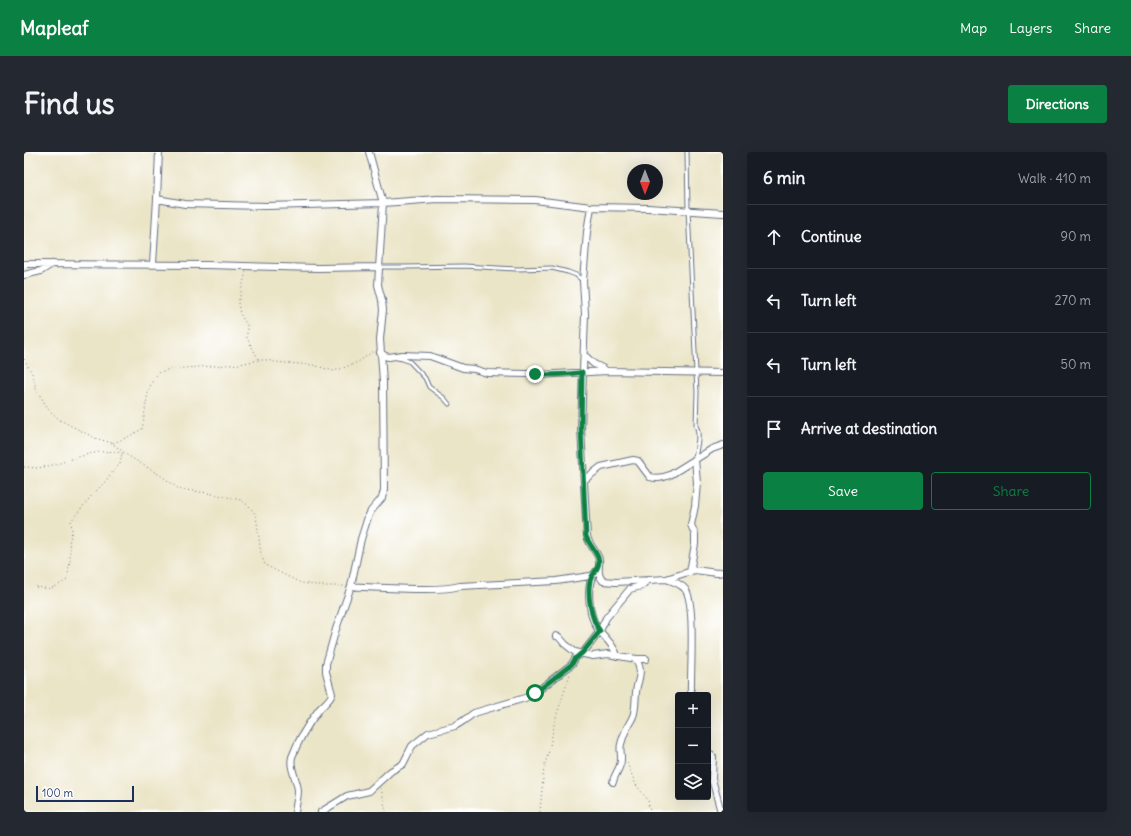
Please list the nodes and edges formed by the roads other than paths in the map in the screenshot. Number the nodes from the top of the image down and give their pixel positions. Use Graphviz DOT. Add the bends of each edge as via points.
graph roads {
  1 [pos="159,152"];
  2 [pos="369,152"];
  3 [pos="687,152"];
  4 [pos="157,199"];
  5 [pos="383,204"];
  6 [pos="591,207"];
  7 [pos="688,210"];
  8 [pos="723,213"];
  9 [pos="24,264"];
  10 [pos="52,264"];
  11 [pos="153,264"];
  12 [pos="378,267"];
  13 [pos="24,275"];
  14 [pos="583,281"];
  15 [pos="380,352"];
  16 [pos="584,355"];
  17 [pos="393,357"];
  18 [pos="607,371"];
  19 [pos="582,372"];
  20 [pos="696,373"];
  21 [pos="723,373"];
  22 [pos="449,404"];
  23 [pos="723,445"];
  24 [pos="696,459"];
  25 [pos="584,480"];
  26 [pos="598,569"];
  27 [pos="690,572"];
  28 [pos="723,572"];
  29 [pos="593,575"];
  30 [pos="666,579"];
  31 [pos="648,580"];
  32 [pos="351,586"];
  33 [pos="600,631"];
  34 [pos="556,636"];
  35 [pos="581,653"];
  36 [pos="617,656"];
  37 [pos="646,659"];
  38 [pos="636,660"];
  39 [pos="692,692"];
  40 [pos="711,754"];
  41 [pos="613,782"];
  42 [pos="295,812"];
  43 [pos="321,812"];
  44 [pos="721,812"];
  1 -- 4 [label="street"];
  2 -- 5 [label="street"];
  3 -- 7 [label="lane"];
  4 -- 5 [label="street" via="185,204 266,206"];
  4 -- 11 [label="street"];
  5 -- 6 [label="street" via="437,199 535,200"];
  5 -- 12 [label="street"];
  6 -- 7 [label="street"];
  6 -- 14 [label="street"];
  7 -- 8 [label="street"];
  7 -- 20 [label="lane"];
  9 -- 10 [label="street"];
  10 -- 11 [label="street"];
  10 -- 13 [label="street" via="41,271"];
  11 -- 12 [label="street"];
  12 -- 14 [label="lane" via="552,268 576,275"];
  12 -- 15 [label="street" via="378,285 383,310"];
  14 -- 16 [label="street"];
  15 -- 17 [label="street"];
  15 -- 32 [label="street" via="383,366 384,490 382,498 368,518"];
  16 -- 18 [label="street" via="599,368"];
  16 -- 19 [label="street"];
  17 -- 19 [label="street" via="430,356 462,368 487,373 539,375"];
  17 -- 22 [label="lane" via="410,362 425,378 429,387"];
  18 -- 19 [label="street"];
  18 -- 20 [label="street"];
  19 -- 25 [label="street" via="581,429"];
  20 -- 21 [label="street"];
  20 -- 24 [label="lane"];
  23 -- 24 [label="street"];
  24 -- 25 [label="street" via="662,478 650,477 638,461 633,460 601,467"];
  24 -- 27 [label="street" via="697,483 691,525 695,534 695,544"];
  25 -- 26 [label="street" via="586,536 598,559"];
  26 -- 29 [label="street"];
  26 -- 31 [label="street" via="601,579 607,582"];
  27 -- 28 [label="street"];
  27 -- 30 [label="street"];
  29 -- 32 [label="street" via="556,581 447,588"];
  29 -- 33 [label="street" via="590,585 590,611"];
  30 -- 31 [label="street"];
  30 -- 39 [label="street" via="683,587 688,594 692,626"];
  31 -- 33 [label="street" via="630,590 606,618"];
  32 -- 42 [label="street" via="326,664 331,697 318,710 296,747 292,759 298,792"];
  33 -- 35 [label="street"];
  33 -- 36 [label="street"];
  34 -- 35 [label="street" via="570,648"];
  35 -- 36 [label="street"];
  35 -- 43 [label="street" via="572,664 535,693 474,713 456,726 428,733 412,746 403,764 369,792 347,796"];
  36 -- 38 [label="street"];
  37 -- 38 [label="street"];
  38 -- 41 [label="street" via="640,673 636,687 635,711 620,746 621,764"];
  40 -- 44 [label="street" via="712,779"];
}
